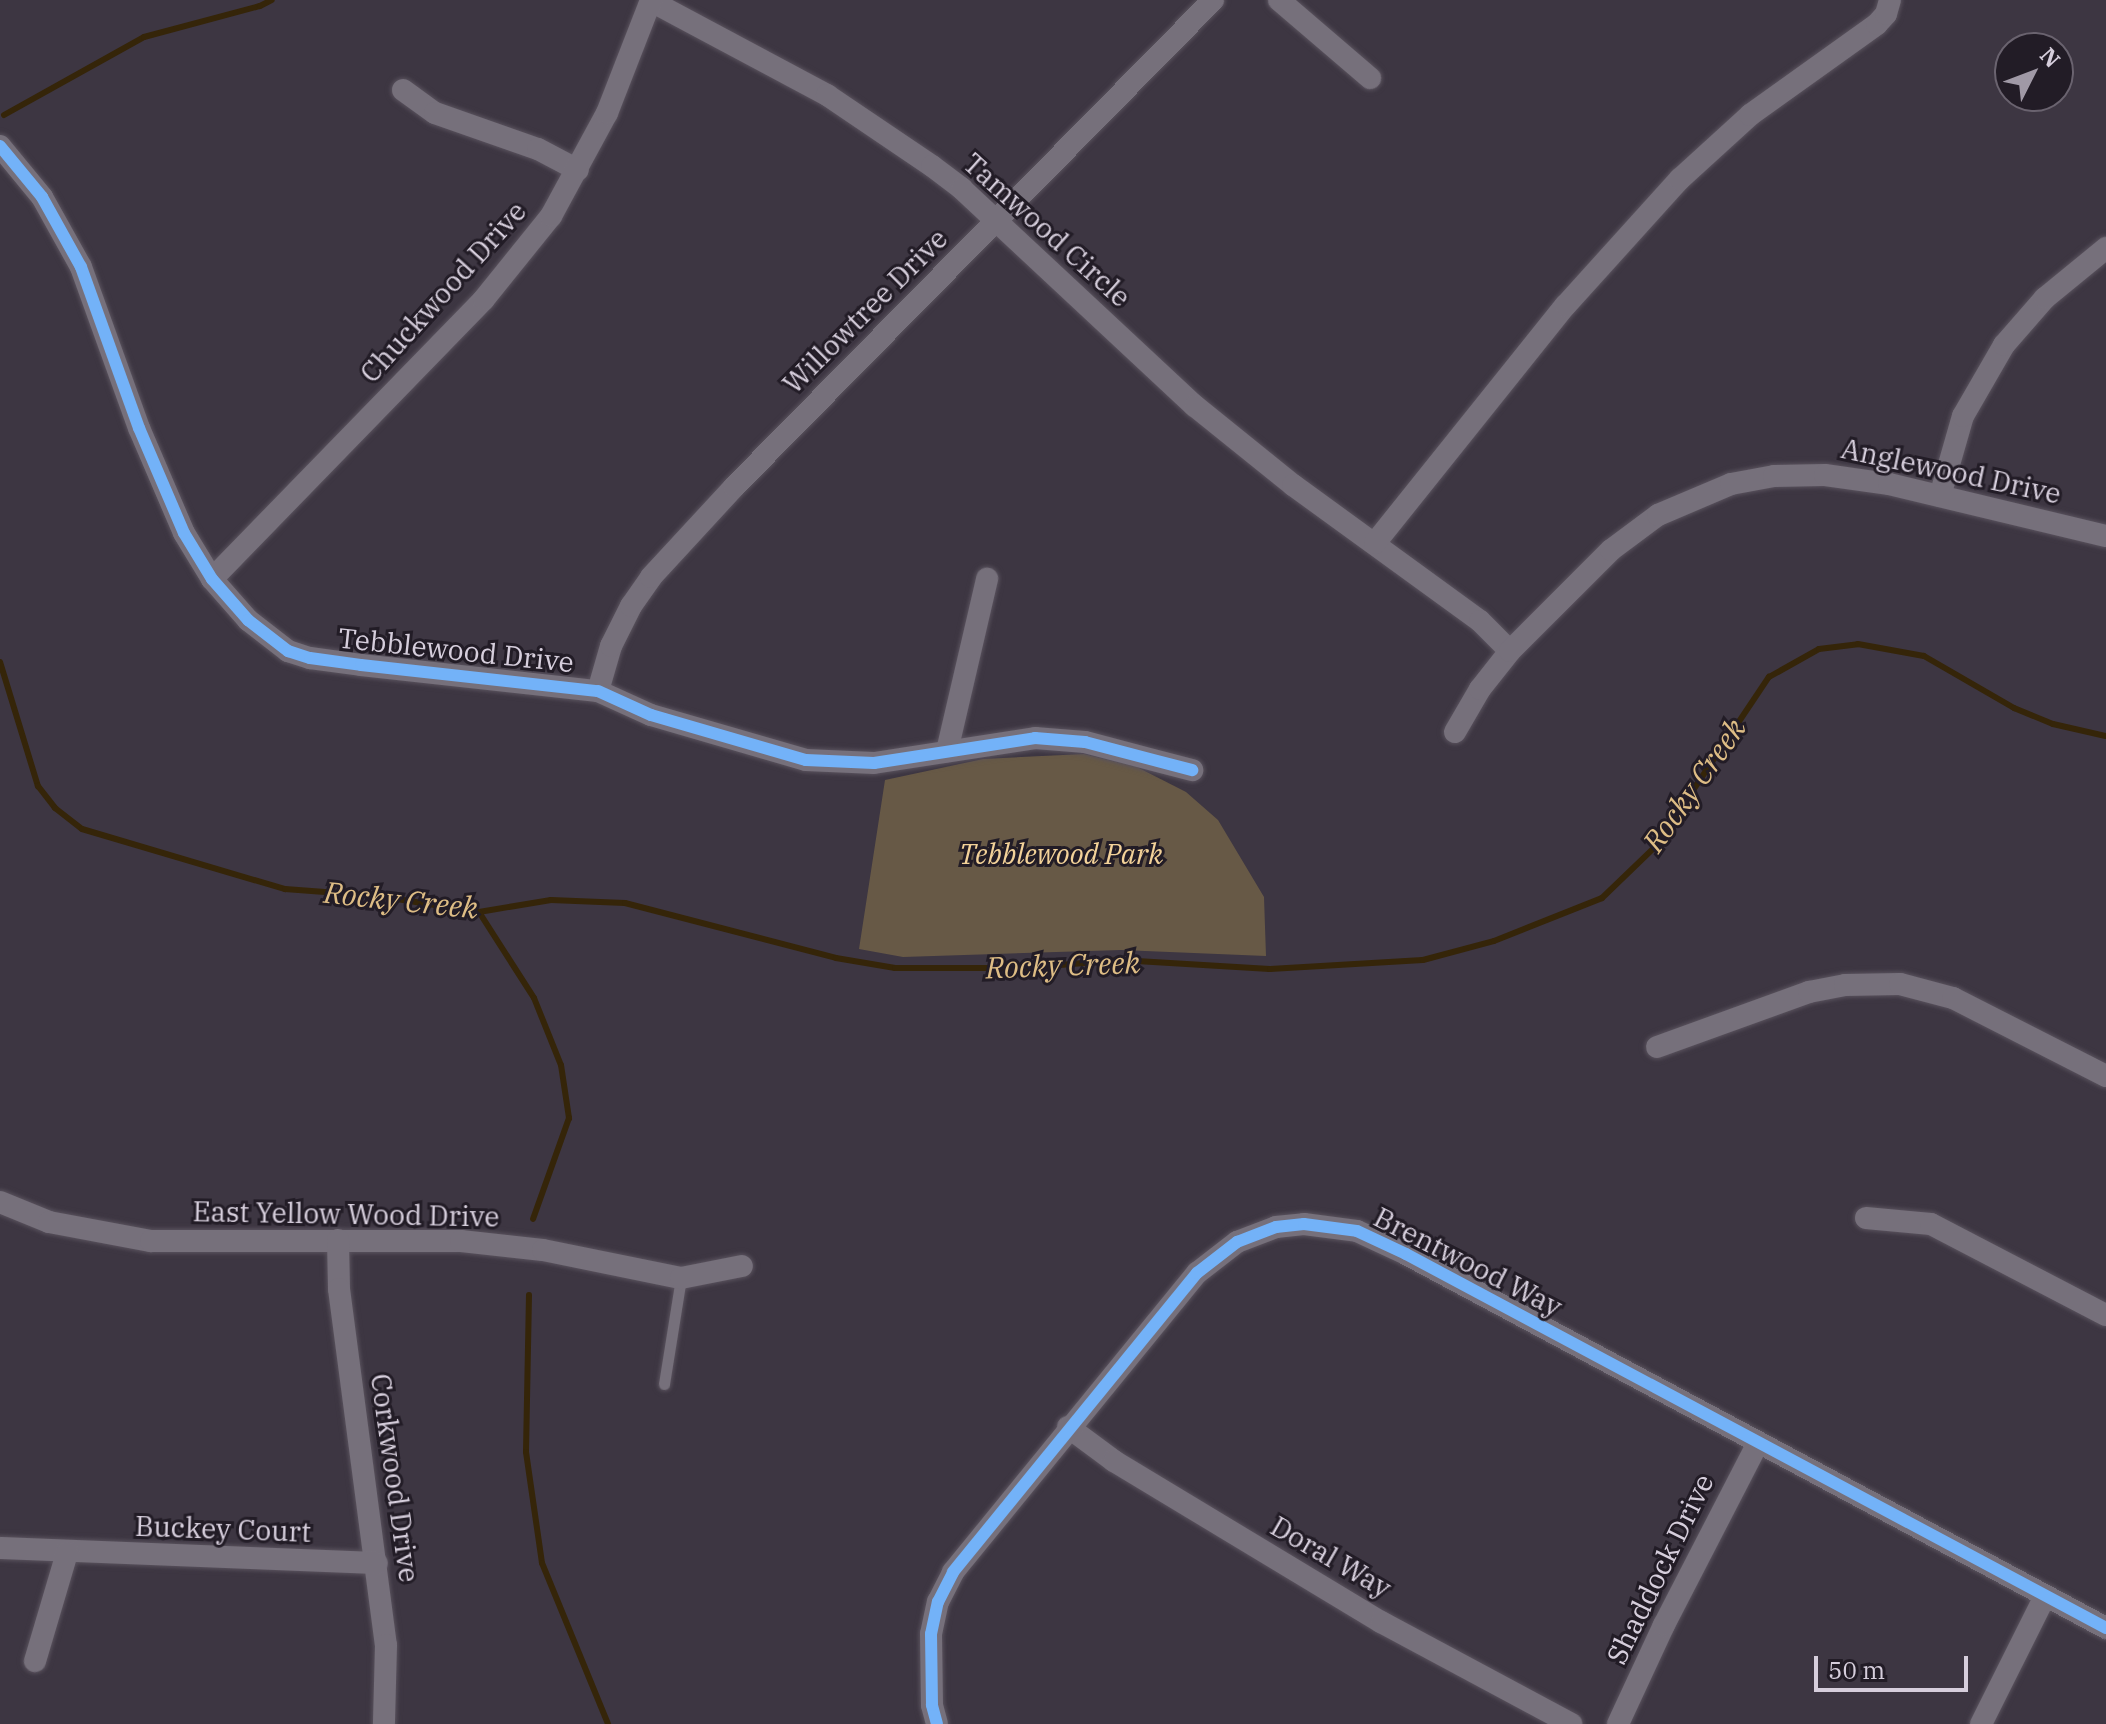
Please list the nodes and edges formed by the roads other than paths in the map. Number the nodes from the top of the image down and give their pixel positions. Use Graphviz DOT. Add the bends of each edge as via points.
graph roads {
  1 [pos="1213,0"];
  2 [pos="1279,0"];
  3 [pos="1890,0"];
  4 [pos="651,1"];
  5 [pos="1370,78"];
  6 [pos="403,90"];
  7 [pos="0,146"];
  8 [pos="578,170"];
  9 [pos="996,221"];
  10 [pos="2106,248"];
  11 [pos="1940,496"];
  12 [pos="2106,536"];
  13 [pos="1375,543"];
  14 [pos="212,579"];
  15 [pos="987,579"];
  16 [pos="1510,651"];
  17 [pos="598,691"];
  18 [pos="1455,732"];
  19 [pos="947,751"];
  20 [pos="1192,770"];
  21 [pos="1657,1047"];
  22 [pos="2106,1076"];
  23 [pos="0,1202"];
  24 [pos="1866,1218"];
  25 [pos="338,1240"];
  26 [pos="742,1266"];
  27 [pos="681,1278"];
  28 [pos="2106,1315"];
  29 [pos="664,1384"];
  30 [pos="1068,1427"];
  31 [pos="1758,1443"];
  32 [pos="0,1548"];
  33 [pos="67,1553"];
  34 [pos="377,1563"];
  35 [pos="2045,1596"];
  36 [pos="2106,1628"];
  37 [pos="35,1661"];
  38 [pos="384,1724"];
  39 [pos="937,1724"];
  40 [pos="1571,1724"];
  41 [pos="1618,1724"];
  42 [pos="1981,1724"];
  1 -- 9 [label="street, Willowtree Drive"];
  2 -- 5 [label="street"];
  3 -- 13 [label="street" via="1877,24 1750,115 1680,179 1566,305"];
  4 -- 8 [label="street, Chuckwood Drive" via="607,113"];
  4 -- 9 [label="street, Tamwood Circle" via="827,95 932,166"];
  6 -- 8 [label="street" via="435,113 538,149"];
  7 -- 14 [label="street, Tebblewood Drive" via="42,197 69,242 168,502"];
  8 -- 14 [label="street, Chuckwood Drive" via="551,216 484,299"];
  9 -- 13 [label="street, Tamwood Circle" via="1195,406"];
  9 -- 17 [label="street, Willowtree Drive" via="651,577 611,646"];
  10 -- 11 [label="street" via="2045,298 2004,345 1963,416"];
  11 -- 12 [label="street, Anglewood Drive"];
  11 -- 16 [label="street, Anglewood Drive" via="1825,475 1774,476 1707,492 1636,529"];
  13 -- 16 [label="street, Tamwood Circle" via="1480,621"];
  14 -- 17 [label="street, Tebblewood Drive" via="267,638 310,658"];
  15 -- 19 [label="street"];
  16 -- 18 [label="street, Anglewood Drive"];
  17 -- 19 [label="street, Tebblewood Drive" via="651,715 806,760 874,763"];
  19 -- 20 [label="street, Tebblewood Drive" via="1009,740 1059,739"];
  21 -- 22 [label="street" via="1809,992 1900,984 1953,998"];
  23 -- 25 [label="street, East Yellow Wood Drive" via="49,1222 151,1241"];
  24 -- 28 [label="street" via="1931,1224"];
  25 -- 27 [label="street, East Yellow Wood Drive" via="502,1245"];
  25 -- 34 [label="street, Corkwood Drive" via="339,1289"];
  26 -- 27 [label="street, East Yellow Wood Drive"];
  27 -- 29 [label="lane"];
  30 -- 31 [label="street, Brentwood Way" via="1213,1258 1262,1231 1304,1224 1357,1231 1406,1254"];
  30 -- 39 [label="street, Brentwood Way" via="953,1572 938,1602 930,1672"];
  30 -- 40 [label="street, Doral Way" via="1114,1461 1381,1622"];
  31 -- 35 [label="street, Brentwood Way"];
  31 -- 41 [label="street, Shaddock Drive"];
  32 -- 33 [label="street, Buckey Court"];
  33 -- 34 [label="street, Buckey Court"];
  33 -- 37 [label="street"];
  34 -- 38 [label="street, Corkwood Drive" via="386,1645"];
  35 -- 36 [label="street, Brentwood Way"];
  35 -- 42 [label="street"];
}
